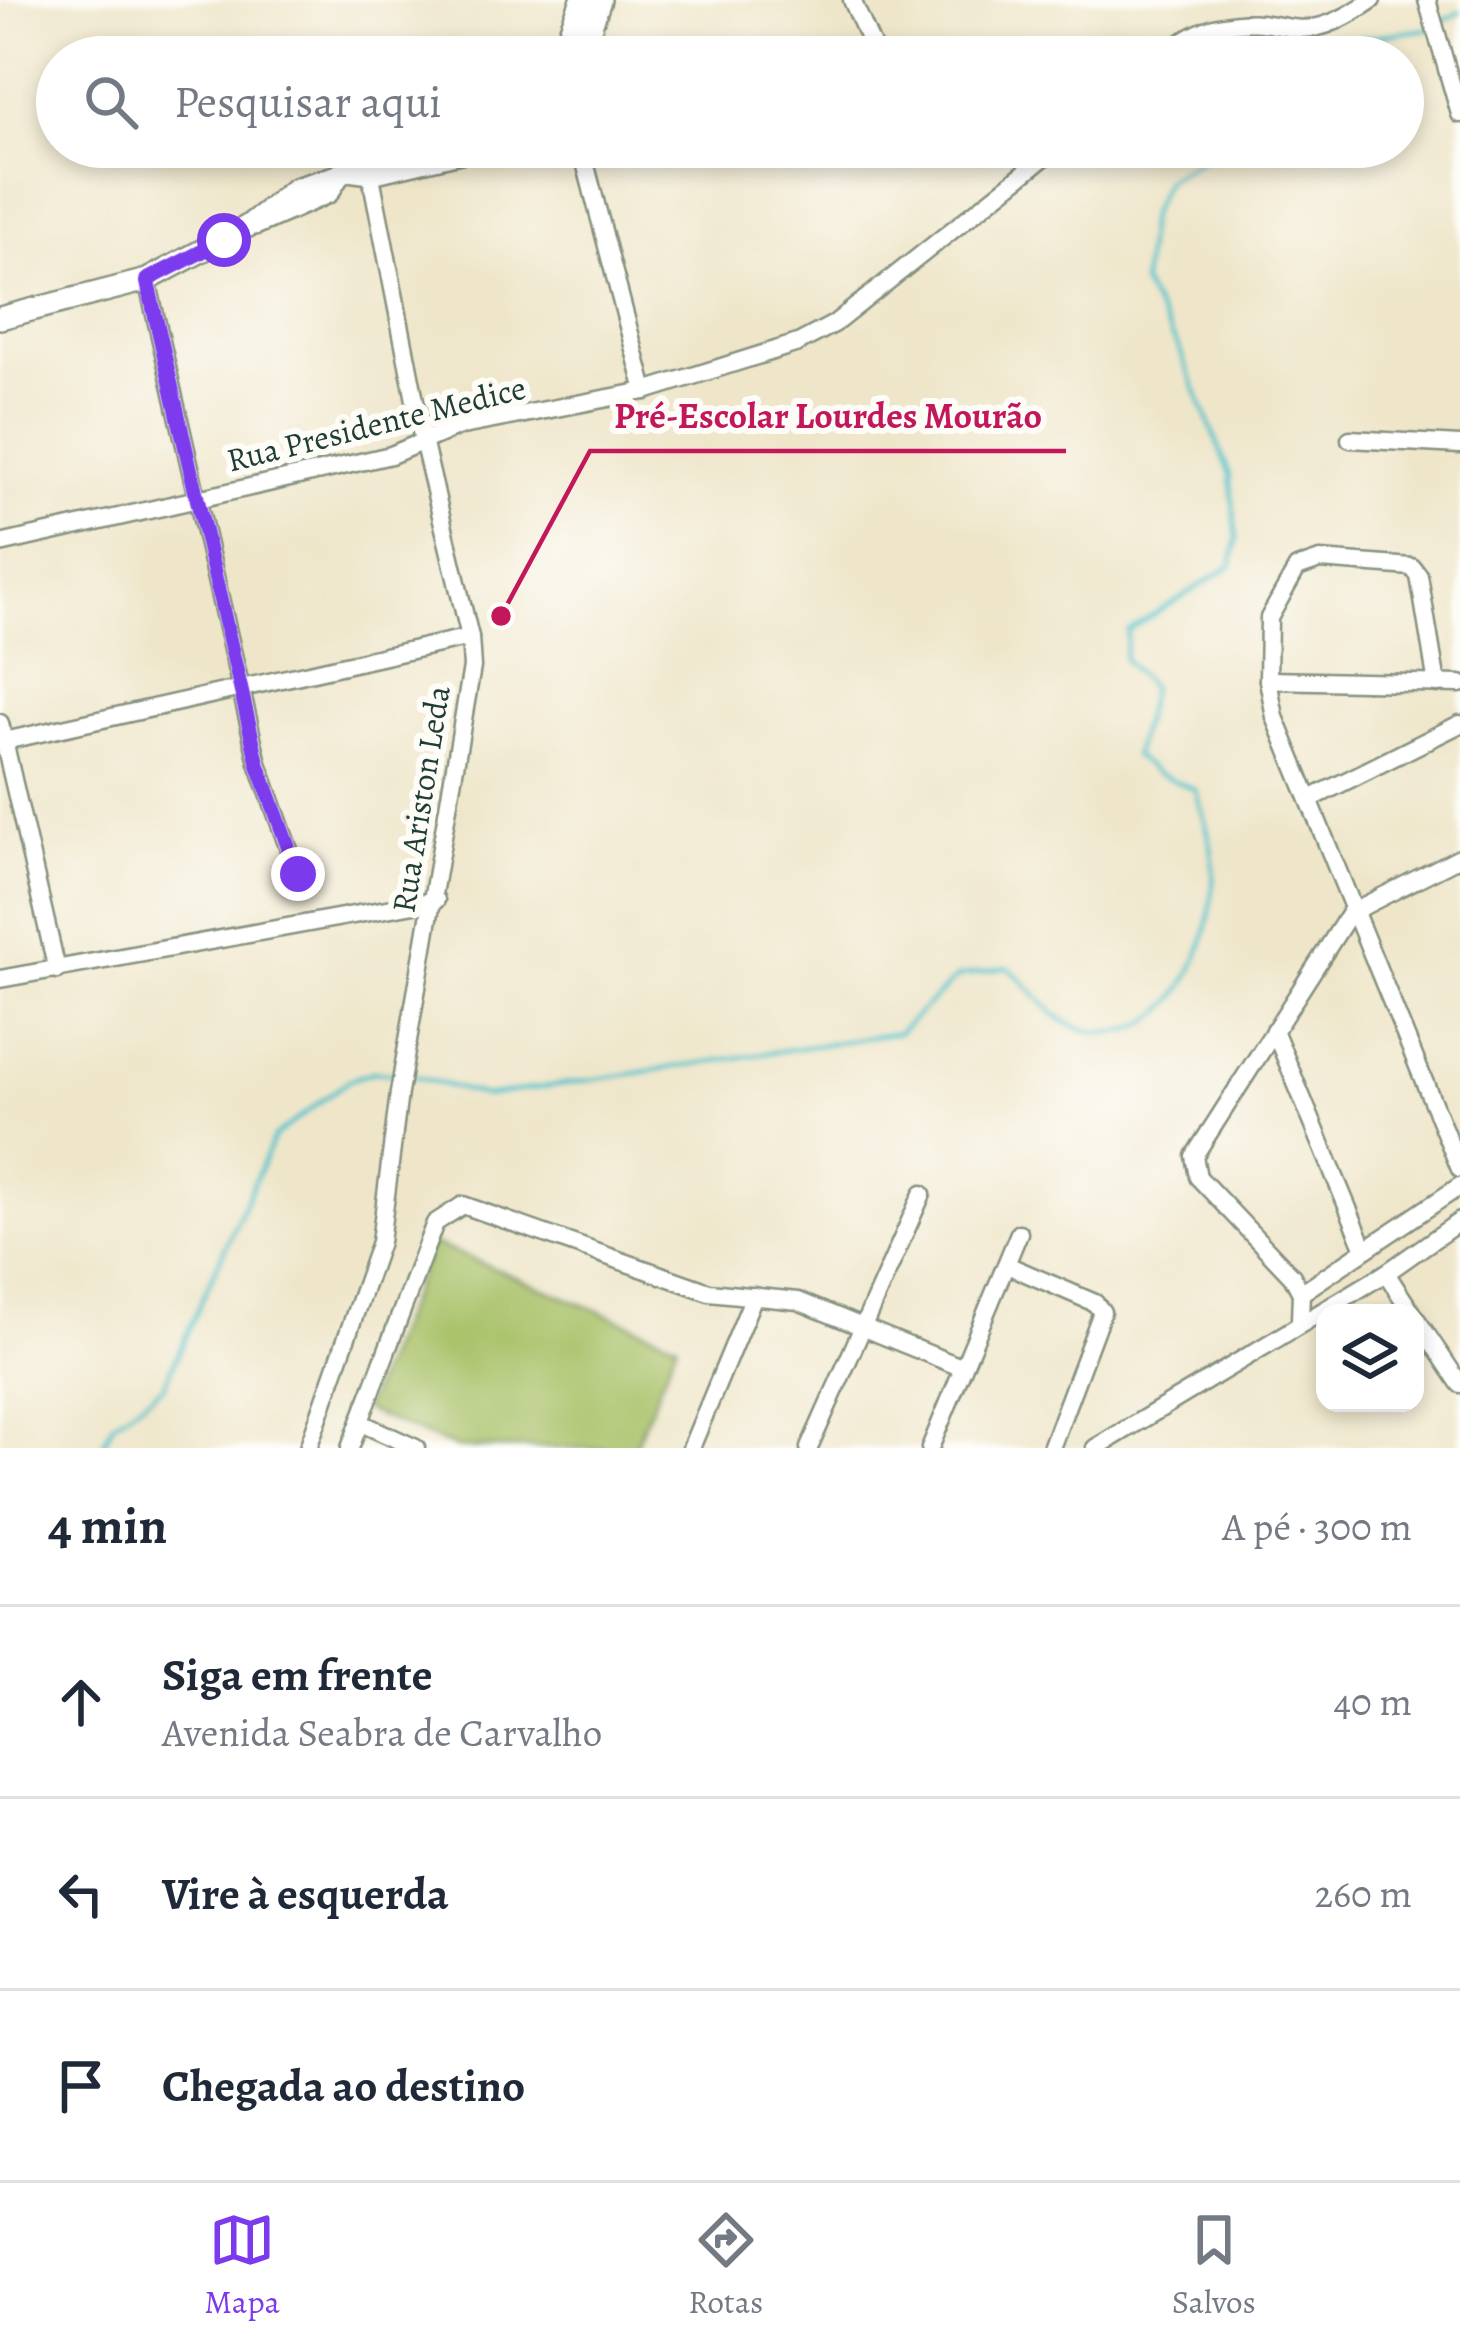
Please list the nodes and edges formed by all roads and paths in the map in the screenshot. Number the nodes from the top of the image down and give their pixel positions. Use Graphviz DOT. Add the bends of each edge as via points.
graph roads {
  1 [pos="582,0"];
  2 [pos="600,0"];
  3 [pos="852,0"];
  4 [pos="1372,0"];
  5 [pos="1427,0"];
  6 [pos="568,36"];
  7 [pos="587,36"];
  8 [pos="868,36"];
  9 [pos="1192,36"];
  10 [pos="1460,114"];
  11 [pos="356,168"];
  12 [pos="586,168"];
  13 [pos="1030,168"];
  14 [pos="147,280"];
  15 [pos="0,318"];
  16 [pos="645,392"];
  17 [pos="1350,439"];
  18 [pos="424,441"];
  19 [pos="1460,445"];
  20 [pos="195,500"];
  21 [pos="0,544"];
  22 [pos="470,637"];
  23 [pos="1268,680"];
  24 [pos="1437,684"];
  25 [pos="1460,684"];
  26 [pos="240,688"];
  27 [pos="1460,724"];
  28 [pos="1,735"];
  29 [pos="1310,799"];
  30 [pos="1460,857"];
  31 [pos="298,874"];
  32 [pos="436,900"];
  33 [pos="1354,909"];
  34 [pos="57,970"];
  35 [pos="0,979"];
  36 [pos="1274,1030"];
  37 [pos="1460,1169"];
  38 [pos="1460,1186"];
  39 [pos="922,1194"];
  40 [pos="1460,1221"];
  41 [pos="1019,1233"];
  42 [pos="1364,1247"];
  43 [pos="1007,1265"];
  44 [pos="1386,1273"];
  45 [pos="1301,1293"];
  46 [pos="754,1296"];
  47 [pos="1407,1304"];
  48 [pos="1300,1320"];
  49 [pos="860,1328"];
  50 [pos="1424,1330"];
  51 [pos="963,1368"];
  52 [pos="1460,1384"];
  53 [pos="362,1423"];
  54 [pos="308,1448"];
  55 [pos="350,1448"];
  56 [pos="416,1448"];
  57 [pos="691,1448"];
  58 [pos="808,1448"];
  59 [pos="930,1448"];
  60 [pos="1051,1448"];
  61 [pos="1095,1448"];
  1 -- 6 [label="main road"];
  2 -- 7 [label="main road"];
  3 -- 8 [label="street"];
  4 -- 9 [label="street" via="1326,29 1227,24"];
  5 -- 10 [label="street"];
  11 -- 14 [label="main road" via="274,200 248,226"];
  11 -- 18 [label="street, Rua Ariston Leda"];
  12 -- 16 [label="street"];
  13 -- 16 [label="street, Rua Presidente Medice" via="817,334"];
  14 -- 15 [label="main road"];
  14 -- 20 [label="street"];
  16 -- 18 [label="street, Rua Presidente Medice"];
  17 -- 19 [label="street"];
  18 -- 20 [label="street, Rua Presidente Medice"];
  18 -- 22 [label="street, Rua Ariston Leda"];
  20 -- 21 [label="street, Rua Presidente Medice"];
  20 -- 26 [label="street"];
  22 -- 26 [label="street"];
  22 -- 32 [label="street, Rua Ariston Leda"];
  23 -- 24 [label="street"];
  23 -- 24 [label="street" via="1271,611 1297,568 1320,560 1400,563 1416,571"];
  23 -- 29 [label="street"];
  24 -- 25 [label="street"];
  26 -- 28 [label="street"];
  26 -- 31 [label="street" via="266,795"];
  27 -- 29 [label="street"];
  28 -- 34 [label="street"];
  29 -- 33 [label="street"];
  30 -- 33 [label="street"];
  32 -- 34 [label="street"];
  32 -- 54 [label="street, Rua Ariston Leda" via="375,1268"];
  33 -- 36 [label="street"];
  33 -- 37 [label="street"];
  34 -- 35 [label="street"];
  36 -- 42 [label="street"];
  36 -- 45 [label="street" via="1196,1150 1193,1167"];
  38 -- 42 [label="street"];
  39 -- 49 [label="street"];
  40 -- 44 [label="street"];
  41 -- 43 [label="street"];
  42 -- 45 [label="street"];
  43 -- 51 [label="street"];
  43 -- 60 [label="street" via="1102,1312"];
  44 -- 47 [label="street"];
  44 -- 48 [label="street"];
  45 -- 48 [label="street"];
  46 -- 49 [label="street" via="798,1301"];
  46 -- 53 [label="street" via="710,1292 463,1204 435,1223"];
  46 -- 57 [label="street"];
  48 -- 61 [label="street"];
  49 -- 51 [label="street"];
  49 -- 58 [label="street"];
  50 -- 52 [label="street"];
  51 -- 59 [label="street"];
  53 -- 55 [label="street"];
  53 -- 56 [label="street"];
}
